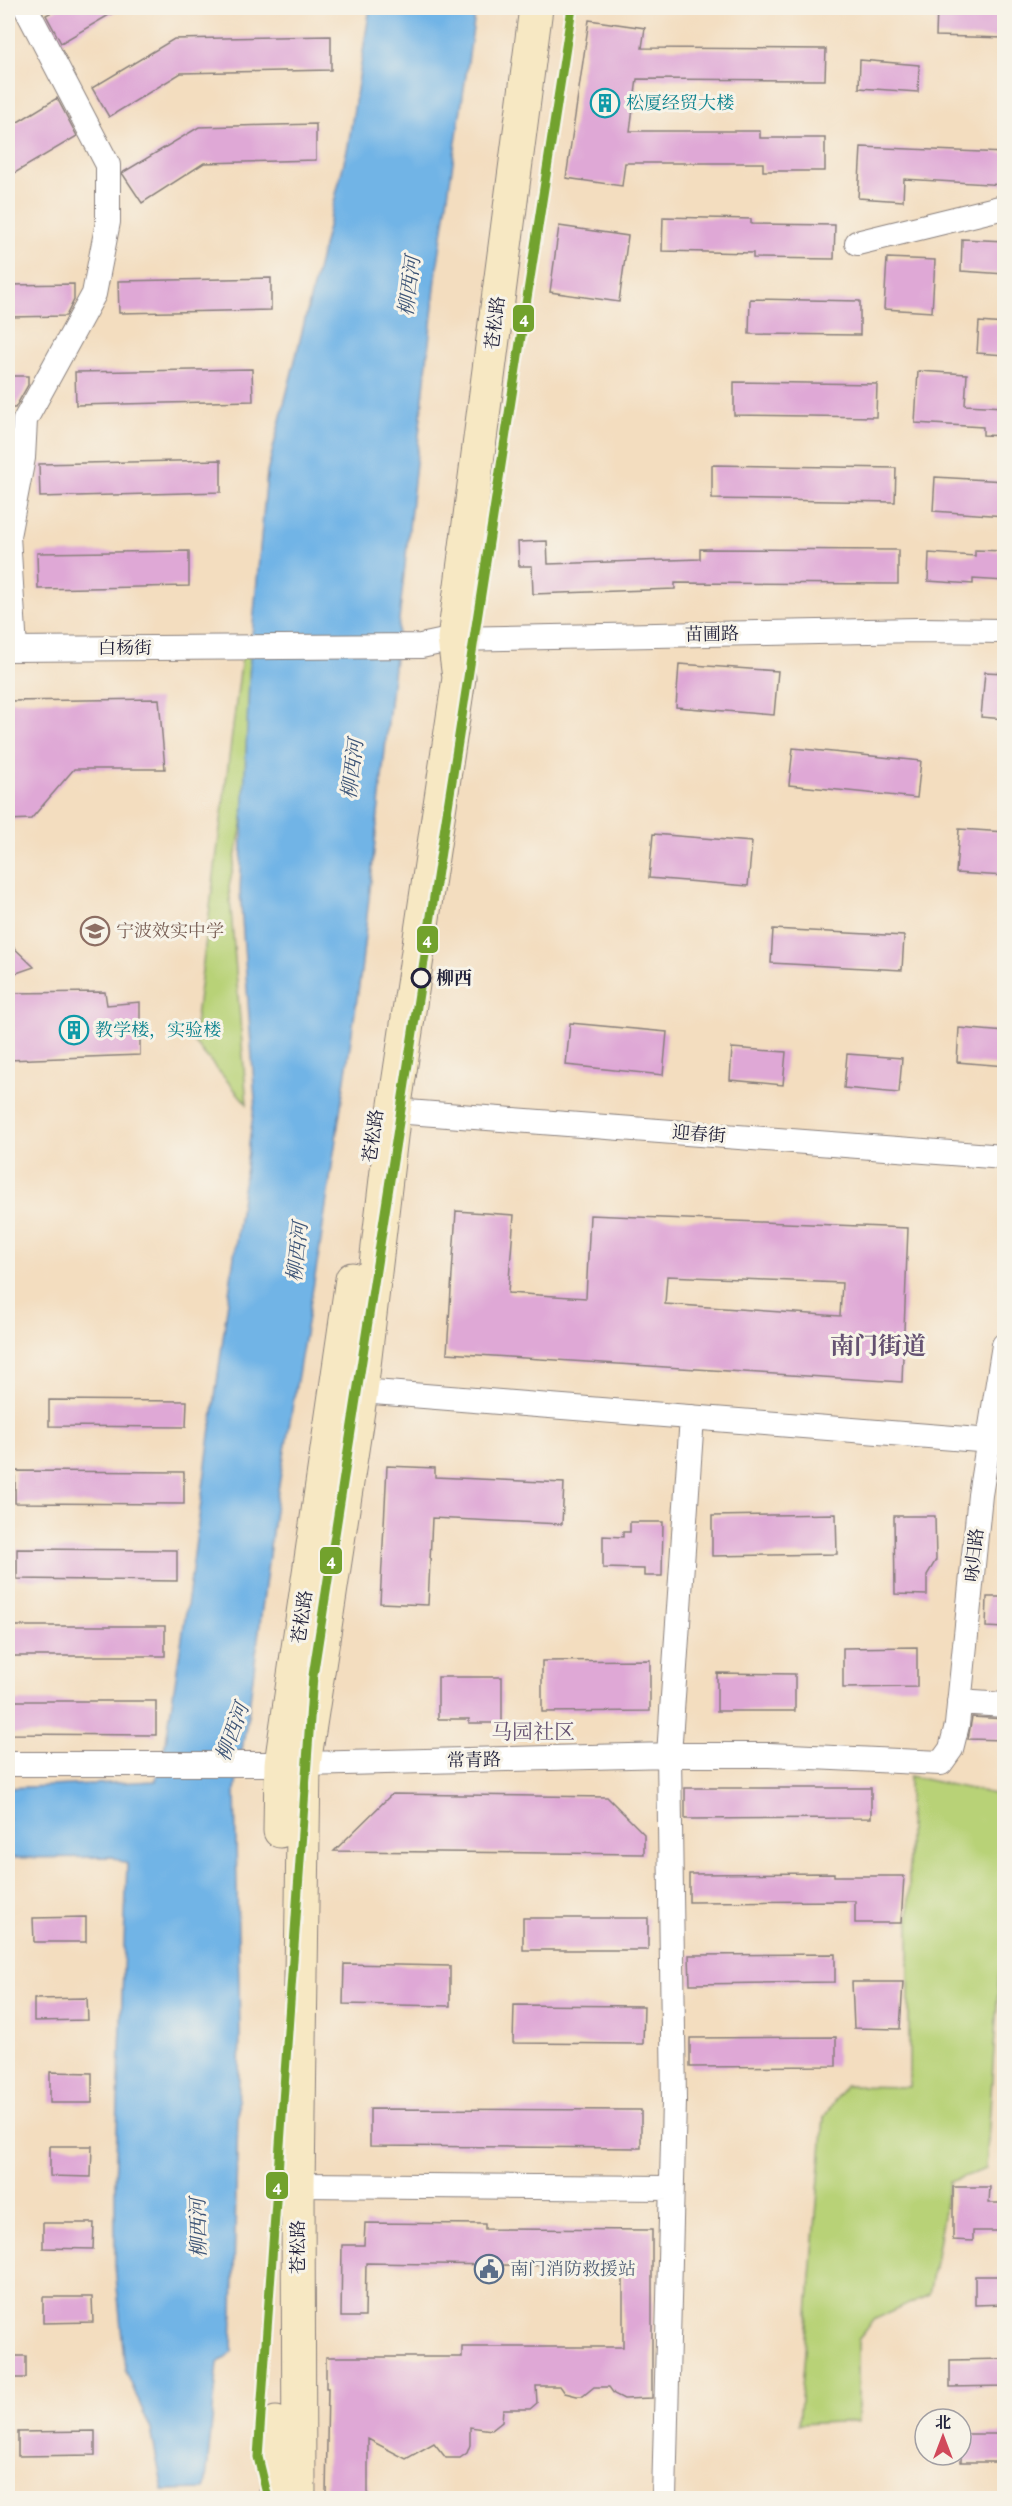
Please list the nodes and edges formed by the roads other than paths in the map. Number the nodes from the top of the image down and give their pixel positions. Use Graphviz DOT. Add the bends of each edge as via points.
graph roads {
  1 [pos="26,8"];
  2 [pos="536,8"];
  3 [pos="1005,207"];
  4 [pos="857,243"];
  5 [pos="1005,631"];
  6 [pos="454,639"];
  7 [pos="421,646"];
  8 [pos="11,649"];
  9 [pos="394,1111"];
  10 [pos="1005,1157"];
  11 [pos="1005,1345"];
  12 [pos="361,1390"];
  13 [pos="692,1417"];
  14 [pos="997,1441"];
  15 [pos="959,1702"];
  16 [pos="1005,1705"];
  17 [pos="669,1755"];
  18 [pos="941,1763"];
  19 [pos="8,1764"];
  20 [pos="284,1764"];
  21 [pos="298,2185"];
  22 [pos="671,2188"];
  23 [pos="276,2499"];
  24 [pos="300,2499"];
  25 [pos="664,2499"];
  1 -- 8 [label="street" via="108,165 108,222 94,294 25,420 8,536"];
  2 -- 6 [label="main road, 苍松路"];
  3 -- 4 [label="street"];
  5 -- 6 [label="street, 苗圃路"];
  6 -- 7 [label="street, 苗圃路"];
  6 -- 9 [label="main road, 苍松路" via="459,678"];
  6 -- 20 [label="main road, 苍松路" via="440,661"];
  7 -- 8 [label="street, 白杨街"];
  9 -- 10 [label="street, 迎春街"];
  9 -- 12 [label="main road, 苍松路"];
  11 -- 14 [label="street, 咏归路"];
  12 -- 13 [label="street"];
  12 -- 20 [label="main road, 苍松路"];
  13 -- 14 [label="street"];
  13 -- 17 [label="street"];
  14 -- 15 [label="street, 咏归路" via="980,1496"];
  15 -- 16 [label="street"];
  15 -- 18 [label="street, 咏归路" via="951,1749"];
  17 -- 18 [label="street, 常青路"];
  17 -- 20 [label="street, 常青路"];
  17 -- 22 [label="street" via="674,2101"];
  19 -- 20 [label="street, 常青路"];
  20 -- 21 [label="main road, 苍松路"];
  20 -- 23 [label="main road, 苍松路"];
  21 -- 22 [label="street"];
  21 -- 24 [label="main road, 苍松路"];
  22 -- 25 [label="street"];
}
